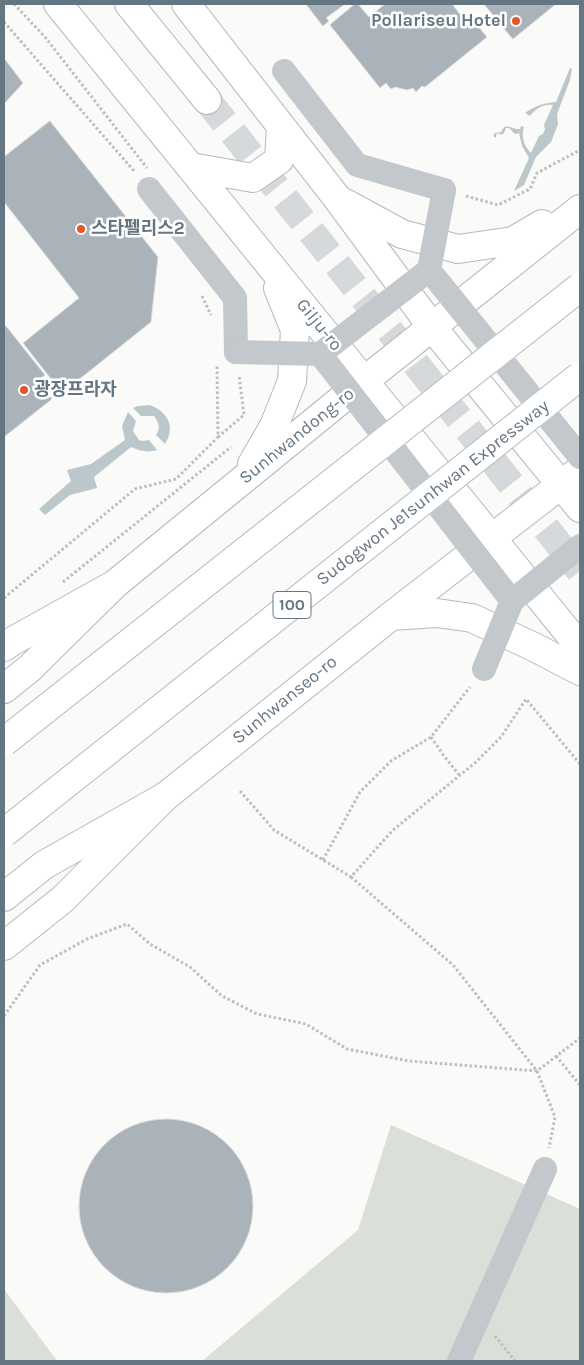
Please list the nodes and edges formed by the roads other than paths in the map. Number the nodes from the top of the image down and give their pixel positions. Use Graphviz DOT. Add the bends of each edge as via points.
graph roads {
  1 [pos="58,4"];
  2 [pos="129,4"];
  3 [pos="186,4"];
  4 [pos="284,70"];
  5 [pos="207,100"];
  6 [pos="281,126"];
  7 [pos="191,167"];
  8 [pos="150,180"];
  9 [pos="337,198"];
  10 [pos="580,202"];
  11 [pos="580,209"];
  12 [pos="265,259"];
  13 [pos="429,270"];
  14 [pos="580,287"];
  15 [pos="432,327"];
  16 [pos="320,354"];
  17 [pos="580,376"];
  18 [pos="364,381"];
  19 [pos="580,457"];
  20 [pos="570,477"];
  21 [pos="242,480"];
  22 [pos="580,508"];
  23 [pos="492,537"];
  24 [pos="580,546"];
  25 [pos="115,584"];
  26 [pos="512,601"];
  27 [pos="391,616"];
  28 [pos="4,647"];
  29 [pos="580,647"];
  30 [pos="484,669"];
  31 [pos="580,671"];
  32 [pos="4,689"];
  33 [pos="4,742"];
  34 [pos="166,796"];
  35 [pos="4,833"];
  36 [pos="4,897"];
  37 [pos="4,946"];
  38 [pos="546,1169"];
  39 [pos="459,1361"];
  1 -- 7 [label="main road, Gilju-ro"];
  2 -- 5 [label="main road"];
  3 -- 6 [label="main road"];
  4 -- 13 [label="street, bridge" via="358,165 444,190"];
  6 -- 7 [label="main road" via="279,160 253,178"];
  6 -- 9 [label="main road"];
  7 -- 12 [label="main road, Gilju-ro"];
  8 -- 16 [label="street, bridge" via="235,298 227,358"];
  9 -- 10 [label="main road" via="402,234 458,249 513,241"];
  9 -- 15 [label="main road"];
  11 -- 15 [label="main road, Sunhwandong-ro"];
  12 -- 18 [label="main road, Gilju-ro"];
  12 -- 21 [label="main road" via="295,330 292,381 274,426"];
  13 -- 16 [label="street, bridge"];
  13 -- 19 [label="street, bridge"];
  14 -- 33 [label="main road, bridge"];
  15 -- 18 [label="main road, Sunhwandong-ro"];
  15 -- 20 [label="main road"];
  16 -- 26 [label="street, bridge"];
  17 -- 35 [label="main road, Sudogwon Je1sunhwan Expressway / 100, bridge"];
  18 -- 21 [label="main road, Sunhwandong-ro"];
  18 -- 23 [label="main road, Gilju-ro"];
  20 -- 22 [label="main road"];
  20 -- 23 [label="main road, Sunhwanseo-ro"];
  21 -- 25 [label="main road, Sunhwandong-ro"];
  23 -- 27 [label="main road, Sunhwanseo-ro"];
  23 -- 29 [label="main road, Gilju-ro"];
  24 -- 26 [label="street, bridge"];
  25 -- 28 [label="main road, Sunhwandong-ro"];
  25 -- 32 [label="main road" via="30,668"];
  26 -- 30 [label="street, bridge"];
  27 -- 31 [label="main road" via="437,613 472,618"];
  27 -- 34 [label="main road, Sunhwanseo-ro"];
  34 -- 36 [label="main road" via="44,865"];
  34 -- 37 [label="main road, Sunhwanseo-ro" via="63,899"];
  38 -- 39 [label="street"];
}
